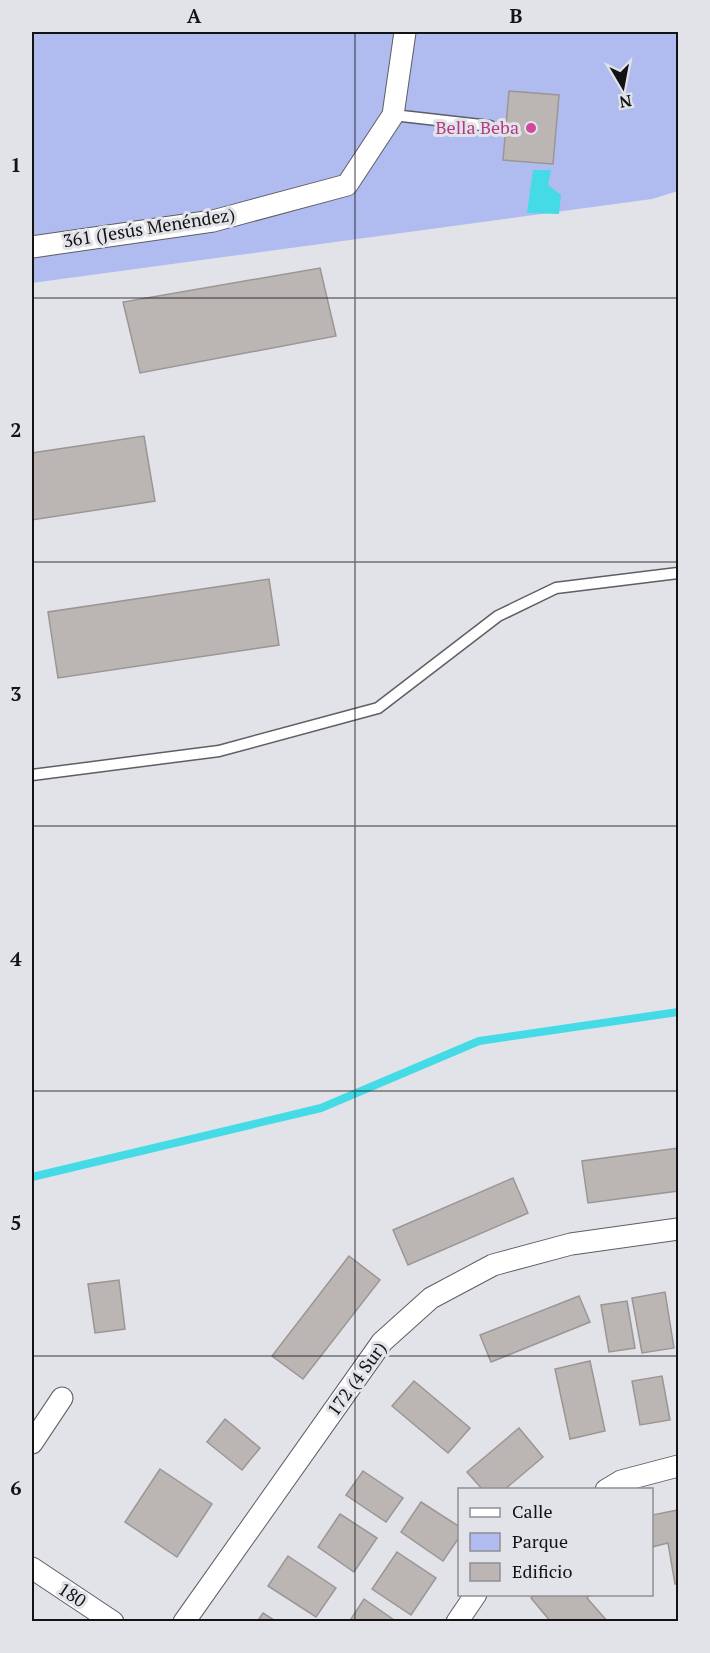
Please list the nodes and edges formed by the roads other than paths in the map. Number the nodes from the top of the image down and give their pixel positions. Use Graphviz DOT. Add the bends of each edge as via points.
graph roads {
  1 [pos="405,32"];
  2 [pos="393,115"];
  3 [pos="490,126"];
  4 [pos="32,247"];
  5 [pos="678,573"];
  6 [pos="32,775"];
  7 [pos="678,1230"];
  8 [pos="62,1398"];
  9 [pos="32,1443"];
  10 [pos="678,1466"];
  11 [pos="609,1488"];
  12 [pos="32,1568"];
  13 [pos="475,1596"];
  14 [pos="112,1622"];
  15 [pos="184,1622"];
  16 [pos="457,1622"];
  1 -- 2 [label="street, 361 (Jesús Menéndez)"];
  2 -- 3 [label="lane"];
  2 -- 4 [label="street, 361 (Jesús Menéndez)" via="347,185 213,221"];
  5 -- 6 [label="lane" via="556,588 498,616 378,708 219,750"];
  7 -- 15 [label="street, 172 (4 Sur)" via="571,1244 493,1265 430,1298 382,1342"];
  8 -- 9 [label="street"];
  10 -- 11 [label="street" via="621,1481"];
  12 -- 14 [label="street, 180"];
  13 -- 16 [label="street"];
}
